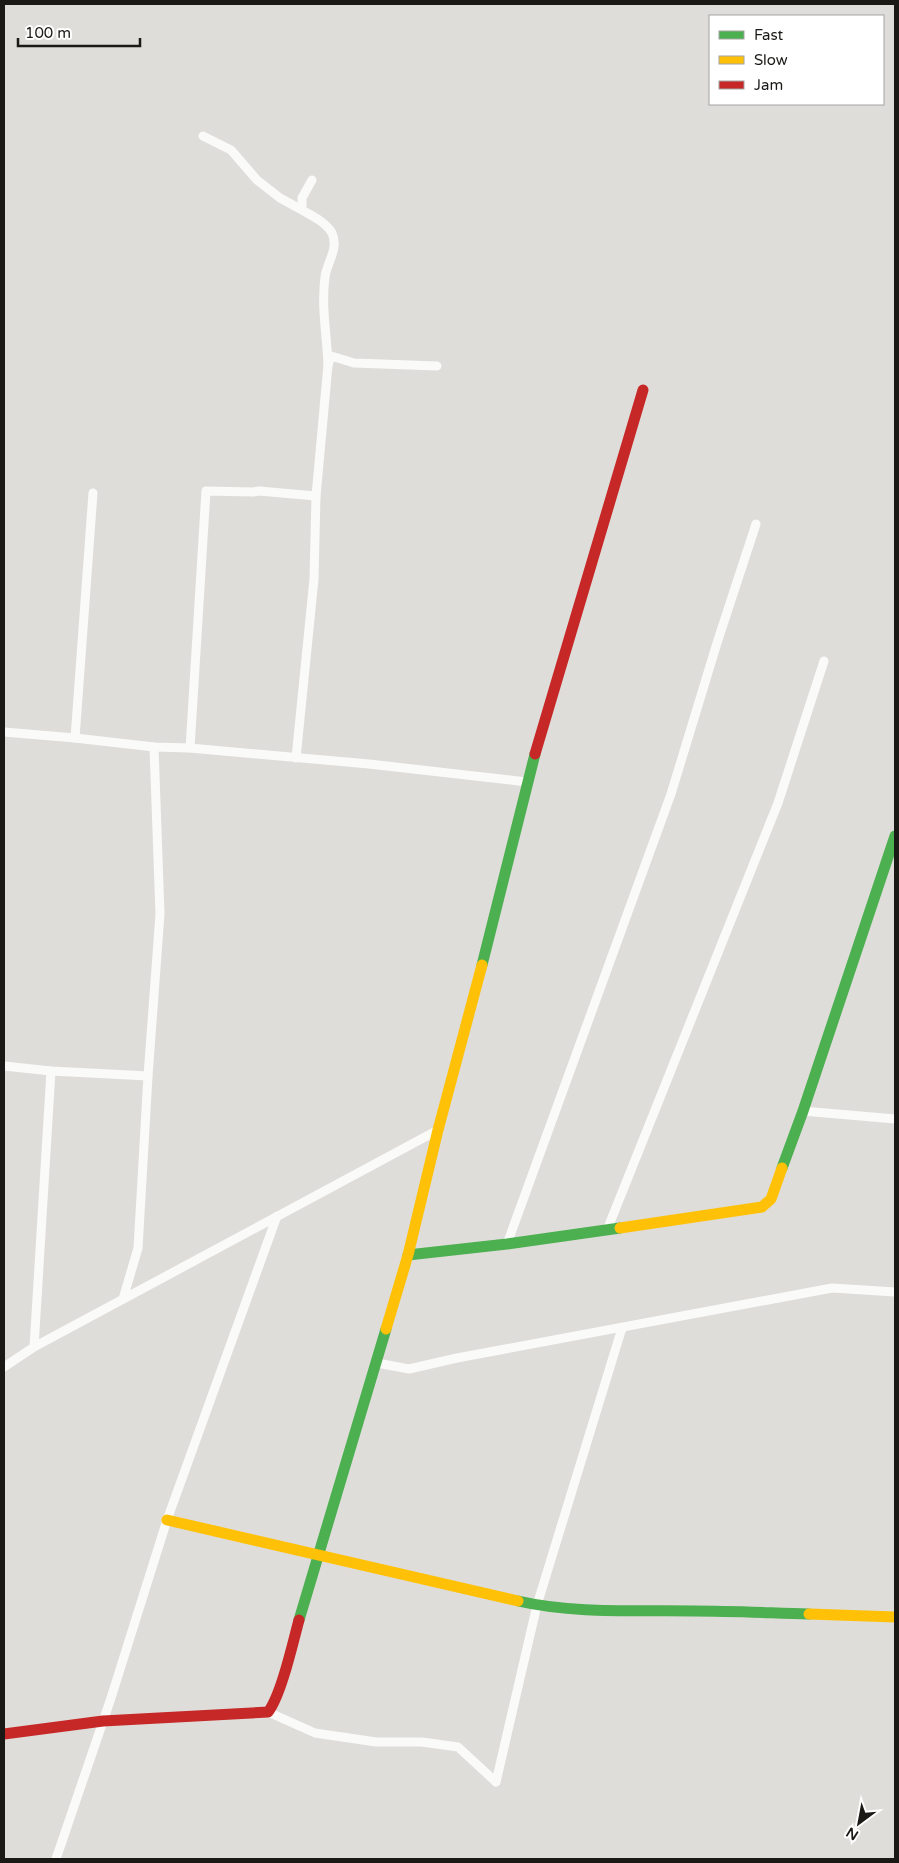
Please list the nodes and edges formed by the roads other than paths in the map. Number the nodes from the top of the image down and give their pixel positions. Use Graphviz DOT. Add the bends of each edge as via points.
graph roads {
  1 [pos="203,136"];
  2 [pos="312,180"];
  3 [pos="302,210"];
  4 [pos="328,365"];
  5 [pos="437,366"];
  6 [pos="643,390"];
  7 [pos="93,493"];
  8 [pos="316,496"];
  9 [pos="756,524"];
  10 [pos="824,661"];
  11 [pos="4,732"];
  12 [pos="75,738"];
  13 [pos="154,747"];
  14 [pos="190,748"];
  15 [pos="296,758"];
  16 [pos="527,782"];
  17 [pos="895,836"];
  18 [pos="4,1066"];
  19 [pos="51,1071"];
  20 [pos="148,1076"];
  21 [pos="803,1111"];
  22 [pos="895,1119"];
  23 [pos="438,1130"];
  24 [pos="277,1216"];
  25 [pos="606,1230"];
  26 [pos="508,1244"];
  27 [pos="408,1255"];
  28 [pos="895,1292"];
  29 [pos="123,1300"];
  30 [pos="622,1328"];
  31 [pos="34,1347"];
  32 [pos="377,1363"];
  33 [pos="4,1367"];
  34 [pos="168,1520"];
  35 [pos="319,1555"];
  36 [pos="537,1605"];
  37 [pos="895,1617"];
  38 [pos="268,1712"];
  39 [pos="102,1721"];
  40 [pos="4,1734"];
  41 [pos="56,1859"];
  1 -- 3 [label="street" via="231,150 257,180"];
  2 -- 3 [label="street" via="302,198"];
  3 -- 4 [label="street" via="328,227 334,241 323,291"];
  4 -- 5 [label="street" via="331,356 354,362"];
  4 -- 8 [label="street"];
  6 -- 16 [label="street"];
  7 -- 12 [label="street"];
  8 -- 14 [label="street" via="206,491"];
  8 -- 15 [label="street" via="314,579"];
  9 -- 26 [label="street" via="671,794"];
  10 -- 25 [label="street" via="778,803"];
  11 -- 12 [label="street"];
  12 -- 13 [label="street"];
  13 -- 14 [label="street"];
  13 -- 20 [label="street" via="160,914"];
  14 -- 15 [label="street"];
  15 -- 16 [label="street"];
  16 -- 23 [label="street"];
  17 -- 21 [label="street"];
  18 -- 19 [label="street"];
  19 -- 20 [label="street"];
  19 -- 31 [label="street"];
  20 -- 29 [label="street" via="138,1248"];
  21 -- 22 [label="street"];
  21 -- 25 [label="street" via="772,1199 762,1207"];
  23 -- 24 [label="street"];
  23 -- 27 [label="street"];
  24 -- 29 [label="street"];
  24 -- 34 [label="street"];
  25 -- 26 [label="street"];
  26 -- 27 [label="street"];
  27 -- 32 [label="street"];
  28 -- 30 [label="street" via="832,1288"];
  29 -- 31 [label="street"];
  30 -- 32 [label="street" via="409,1369"];
  30 -- 36 [label="street"];
  31 -- 33 [label="street"];
  32 -- 35 [label="street"];
  34 -- 35 [label="street"];
  34 -- 39 [label="street"];
  35 -- 36 [label="street"];
  35 -- 38 [label="street" via="282,1678"];
  36 -- 37 [label="street" via="617,1611"];
  36 -- 38 [label="street" via="496,1782 458,1747 422,1742 376,1742 315,1733"];
  38 -- 39 [label="street"];
  39 -- 40 [label="street"];
  39 -- 41 [label="street"];
}
